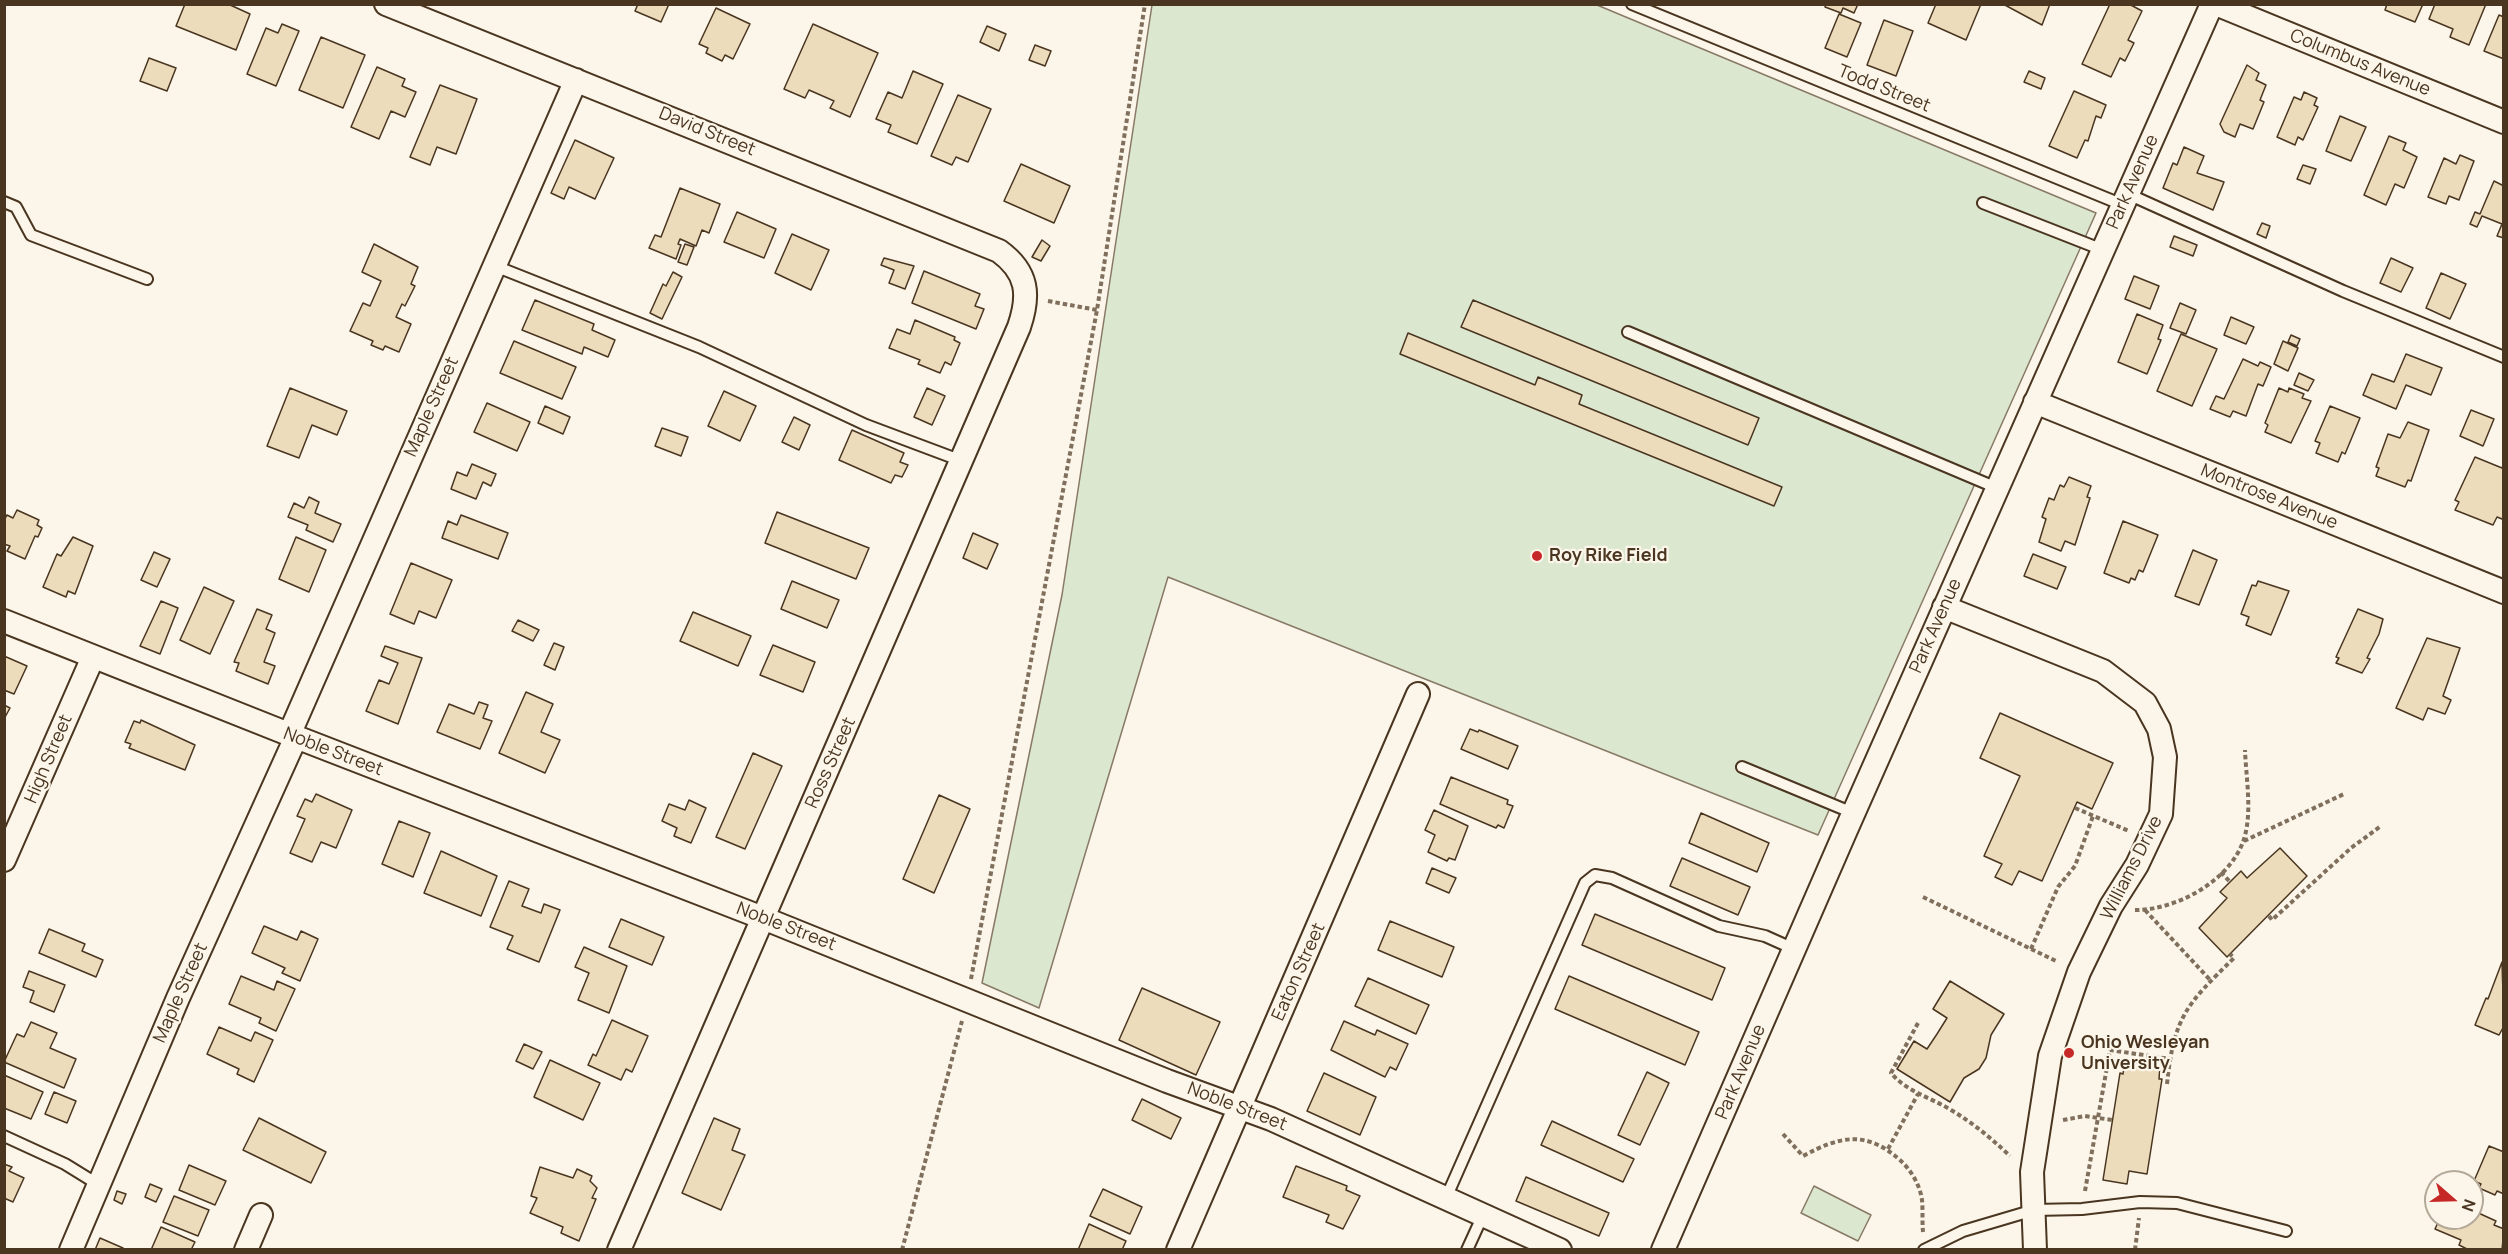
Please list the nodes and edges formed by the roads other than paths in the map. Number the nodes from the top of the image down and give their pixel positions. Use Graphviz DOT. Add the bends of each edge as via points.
graph roads {
  1 [pos="386,4"];
  2 [pos="1632,4"];
  3 [pos="2214,4"];
  4 [pos="576,80"];
  5 [pos="2504,122"];
  6 [pos="2126,200"];
  7 [pos="4,202"];
  8 [pos="1983,203"];
  9 [pos="2103,250"];
  10 [pos="495,266"];
  11 [pos="147,279"];
  12 [pos="1027,297"];
  13 [pos="1628,332"];
  14 [pos="2504,357"];
  15 [pos="2035,402"];
  16 [pos="962,461"];
  17 [pos="1997,488"];
  18 [pos="2504,592"];
  19 [pos="1944,607"];
  20 [pos="4,621"];
  21 [pos="93,657"];
  22 [pos="1418,694"];
  23 [pos="292,736"];
  24 [pos="1742,767"];
  25 [pos="1853,813"];
  26 [pos="4,860"];
  27 [pos="763,918"];
  28 [pos="1794,949"];
  29 [pos="1239,1108"];
  30 [pos="4,1136"];
  31 [pos="99,1185"];
  32 [pos="1446,1198"];
  33 [pos="2034,1210"];
  34 [pos="261,1215"];
  35 [pos="1483,1215"];
  36 [pos="2286,1231"];
  37 [pos="1924,1249"];
  38 [pos="71,1250"];
  39 [pos="246,1250"];
  40 [pos="619,1250"];
  41 [pos="1178,1250"];
  42 [pos="1467,1250"];
  43 [pos="1560,1250"];
  44 [pos="1663,1250"];
  45 [pos="2035,1250"];
  1 -- 4 [label="street, David Street"];
  2 -- 6 [label="lane, Todd Street"];
  3 -- 5 [label="street, Columbus Avenue"];
  3 -- 6 [label="street, Park Avenue"];
  4 -- 10 [label="street, Maple Street"];
  4 -- 12 [label="street, David Street" via="999,251 1020,273"];
  6 -- 9 [label="street, Park Avenue"];
  6 -- 14 [label="lane, Todd Street"];
  7 -- 11 [label="lane" via="16,207 31,235"];
  8 -- 9 [label="lane"];
  9 -- 15 [label="street, Park Avenue"];
  10 -- 16 [label="lane" via="699,347 866,425"];
  10 -- 23 [label="street, Maple Street"];
  12 -- 16 [label="street, Ross Street" via="1019,327"];
  13 -- 17 [label="lane"];
  15 -- 17 [label="street, Park Avenue"];
  15 -- 18 [label="street, Montrose Avenue"];
  16 -- 27 [label="street, Ross Street"];
  17 -- 19 [label="street, Park Avenue"];
  19 -- 25 [label="street, Park Avenue"];
  19 -- 33 [label="street, Williams Drive" via="2103,671 2145,703 2159,729 2165,757 2161,814 2079,972 2050,1056 2032,1172"];
  20 -- 21 [label="street, Noble Street"];
  21 -- 23 [label="street, Noble Street"];
  21 -- 26 [label="street, High Street"];
  22 -- 29 [label="street, Eaton Street"];
  23 -- 27 [label="street, Noble Street"];
  23 -- 31 [label="street, Maple Street"];
  24 -- 25 [label="lane"];
  25 -- 28 [label="street, Park Avenue"];
  27 -- 29 [label="street, Noble Street"];
  27 -- 40 [label="street, Ross Street"];
  28 -- 32 [label="lane" via="1765,936 1719,927 1612,878 1594,874 1585,883"];
  28 -- 44 [label="street, Park Avenue"];
  29 -- 32 [label="street, Noble Street" via="1348,1152"];
  29 -- 41 [label="street, Eaton Street"];
  30 -- 31 [label="lane" via="65,1164"];
  31 -- 38 [label="street, Maple Street"];
  32 -- 35 [label="street, Noble Street"];
  33 -- 36 [label="lane" via="2177,1203"];
  33 -- 37 [label="lane" via="1963,1231"];
  33 -- 45 [label="street, Williams Drive"];
  34 -- 39 [label="street"];
  35 -- 42 [label="lane"];
  35 -- 43 [label="street, Noble Street"];
}
